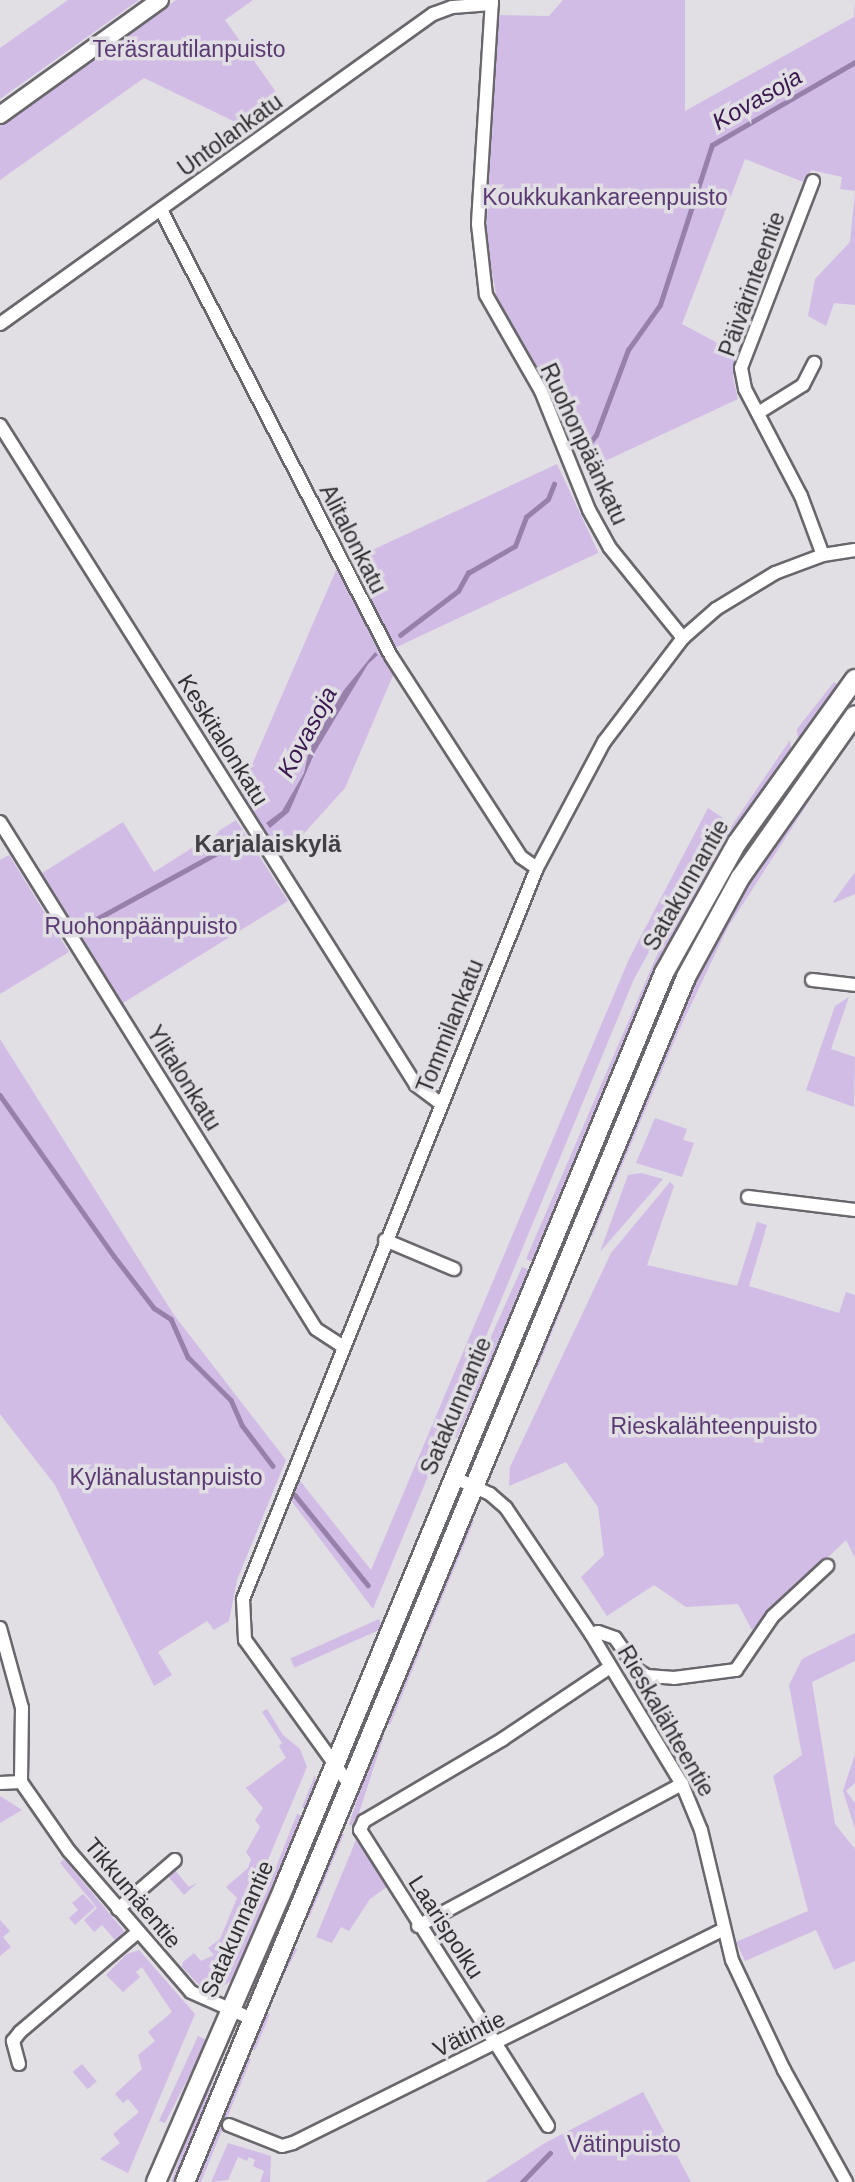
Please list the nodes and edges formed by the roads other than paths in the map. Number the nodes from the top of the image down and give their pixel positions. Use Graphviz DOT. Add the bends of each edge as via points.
graph roads {
  1 [pos="160,0"];
  2 [pos="492,2"];
  3 [pos="0,115"];
  4 [pos="813,181"];
  5 [pos="161,210"];
  6 [pos="0,324"];
  7 [pos="814,363"];
  8 [pos="758,413"];
  9 [pos="0,425"];
  10 [pos="855,550"];
  11 [pos="823,555"];
  12 [pos="683,638"];
  13 [pos="855,679"];
  14 [pos="855,715"];
  15 [pos="0,822"];
  16 [pos="537,868"];
  17 [pos="812,980"];
  18 [pos="855,985"];
  19 [pos="441,1104"];
  20 [pos="748,1197"];
  21 [pos="855,1210"];
  22 [pos="385,1241"];
  23 [pos="454,1269"];
  24 [pos="342,1346"];
  25 [pos="453,1477"];
  26 [pos="473,1486"];
  27 [pos="827,1566"];
  28 [pos="0,1628"];
  29 [pos="590,1634"];
  30 [pos="610,1667"];
  31 [pos="334,1766"];
  32 [pos="21,1782"];
  33 [pos="0,1783"];
  34 [pos="349,1784"];
  35 [pos="682,1784"];
  36 [pos="175,1860"];
  37 [pos="118,1909"];
  38 [pos="418,1926"];
  39 [pos="723,1930"];
  40 [pos="138,1932"];
  41 [pos="228,2009"];
  42 [pos="252,2019"];
  43 [pos="497,2044"];
  44 [pos="19,2064"];
  45 [pos="229,2125"];
  46 [pos="548,2126"];
  47 [pos="156,2182"];
  48 [pos="185,2182"];
  49 [pos="846,2182"];
  1 -- 3 [label="street"];
  2 -- 5 [label="street, Untolankatu" via="433,14"];
  2 -- 12 [label="street, Ruohonpäänkatu" via="478,224 486,295 541,391 589,510 610,548"];
  4 -- 8 [label="street, Päivärinteentie" via="743,356 742,379"];
  5 -- 6 [label="street, Untolankatu"];
  5 -- 16 [label="street, Alitalonkatu" via="391,656 522,857"];
  7 -- 8 [label="street" via="803,385"];
  8 -- 11 [label="street, Päivärinteentie" via="801,496"];
  9 -- 19 [label="street, Keskitalonkatu" via="416,1085"];
  10 -- 11 [label="street, Tommilankatu"];
  11 -- 12 [label="street, Tommilankatu" via="757,582"];
  12 -- 16 [label="street, Tommilankatu" via="604,742"];
  13 -- 25 [label="main road, Satakunnantie" via="737,842 664,973"];
  14 -- 26 [label="main road, Satakunnantie" via="740,877 686,977"];
  15 -- 24 [label="street, Ylitalonkatu" via="316,1329"];
  16 -- 19 [label="street, Tommilankatu"];
  17 -- 18 [label="street"];
  19 -- 22 [label="street, Tommilankatu"];
  20 -- 21 [label="street"];
  22 -- 23 [label="street"];
  22 -- 24 [label="street, Tommilankatu"];
  24 -- 31 [label="street, Tommilankatu" via="243,1599 245,1640"];
  25 -- 26 [label="street, Rieskalähteentie"];
  25 -- 31 [label="main road, Satakunnantie"];
  26 -- 29 [label="street, Rieskalähteentie" via="506,1508"];
  26 -- 34 [label="main road, Satakunnantie"];
  27 -- 29 [label="street" via="773,1616 736,1670 674,1678 647,1676 637,1670 615,1638"];
  28 -- 32 [label="street" via="22,1708"];
  29 -- 30 [label="street, Rieskalähteentie"];
  30 -- 35 [label="street, Rieskalähteentie"];
  30 -- 38 [label="street, Laarispolku" via="503,1739 364,1821 360,1830"];
  31 -- 34 [label="street"];
  31 -- 41 [label="main road, Satakunnantie"];
  32 -- 33 [label="street"];
  32 -- 37 [label="street, Tikkumäentie" via="36,1810"];
  34 -- 42 [label="main road, Satakunnantie"];
  35 -- 38 [label="street"];
  35 -- 39 [label="street, Rieskalähteentie" via="704,1842"];
  36 -- 37 [label="street"];
  37 -- 40 [label="street, Tikkumäentie"];
  38 -- 43 [label="street, Laarispolku"];
  39 -- 43 [label="street, Vätintie"];
  39 -- 49 [label="street, Rieskalähteentie" via="784,2070"];
  40 -- 41 [label="street, Tikkumäentie" via="191,1992"];
  40 -- 44 [label="street" via="20,2032 13,2041"];
  41 -- 42 [label="street, Tikkumäentie"];
  41 -- 47 [label="main road, Satakunnantie"];
  42 -- 48 [label="main road, Satakunnantie"];
  43 -- 45 [label="street, Vätintie" via="293,2143 282,2146"];
  43 -- 46 [label="street, Laarispolku"];
}
